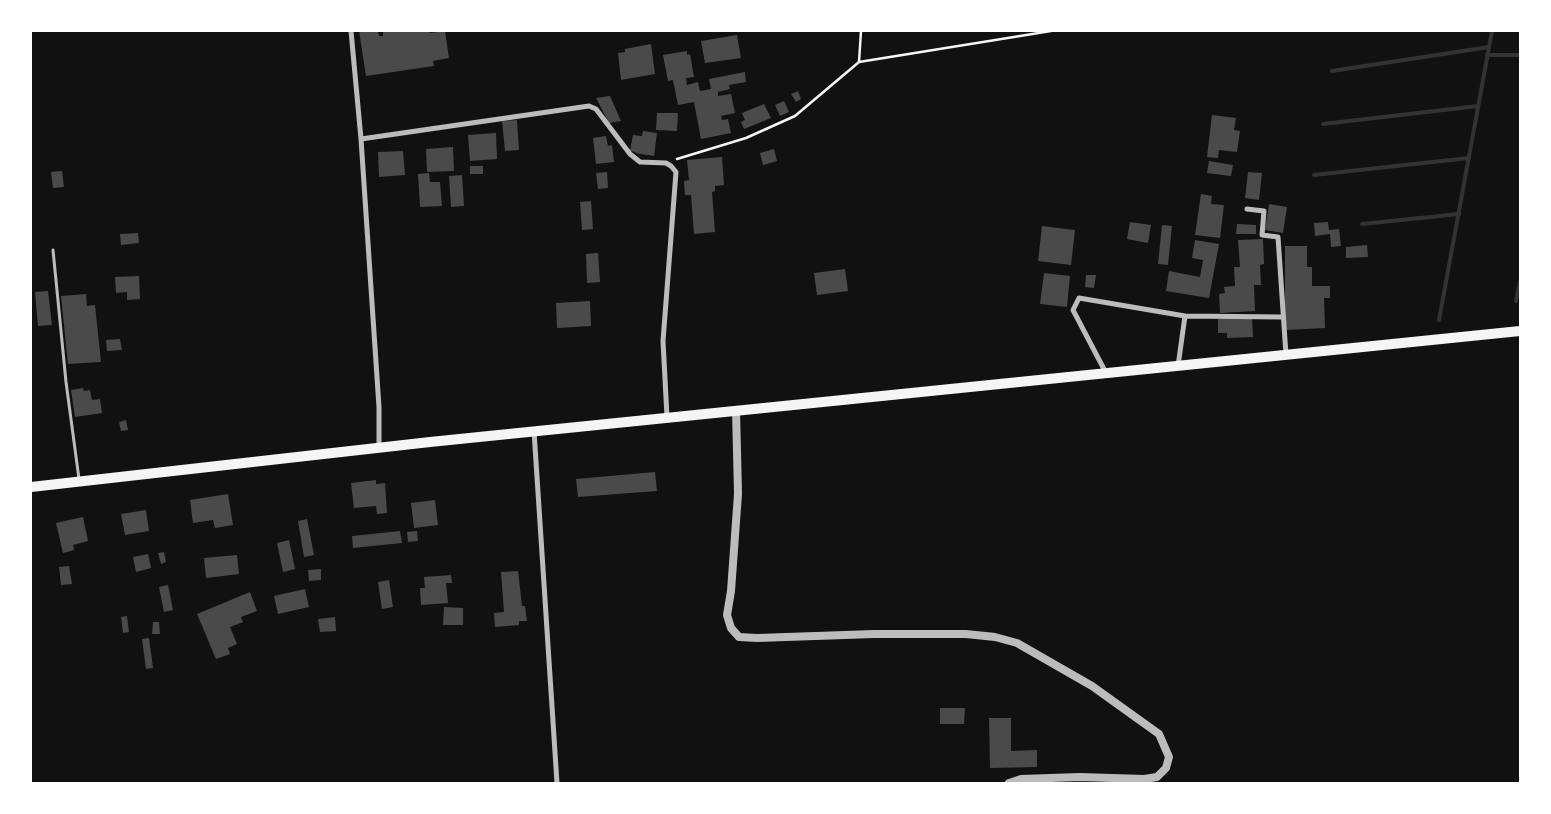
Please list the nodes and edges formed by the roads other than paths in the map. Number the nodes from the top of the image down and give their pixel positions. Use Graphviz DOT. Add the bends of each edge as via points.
graph roads {
  1 [pos="351,31"];
  2 [pos="361,139"];
  3 [pos="1247,208"];
  4 [pos="53,250"];
  5 [pos="1186,316"];
  6 [pos="1282,317"];
  7 [pos="1520,331"];
  8 [pos="1286,354"];
  9 [pos="1178,366"];
  10 [pos="1106,373"];
  11 [pos="736,410"];
  12 [pos="667,417"];
  13 [pos="534,431"];
  14 [pos="379,448"];
  15 [pos="79,482"];
  16 [pos="31,487"];
  17 [pos="557,783"];
  18 [pos="1009,783"];
  1 -- 2 [label="street"];
  2 -- 12 [label="street" via="589,106 596,109 630,154 640,162 671,166 676,172 663,341"];
  2 -- 14 [label="street"];
  3 -- 6 [label="street" via="1264,211 1262,235 1278,237"];
  4 -- 15 [label="lane"];
  5 -- 6 [label="street"];
  5 -- 9 [label="street"];
  5 -- 10 [label="street" via="1079,298 1073,310"];
  6 -- 8 [label="street"];
  7 -- 8 [label="main road"];
  8 -- 9 [label="main road"];
  9 -- 10 [label="main road"];
  10 -- 11 [label="main road"];
  11 -- 12 [label="main road"];
  11 -- 18 [label="street" via="738,494 727,615 730,628 739,637 966,634 1017,643 1092,686 1159,734 1169,757 1166,768 1156,777 1144,779 1080,777 1022,779"];
  12 -- 13 [label="main road"];
  13 -- 14 [label="main road"];
  13 -- 17 [label="street"];
  14 -- 15 [label="main road"];
  15 -- 16 [label="main road"];
}
